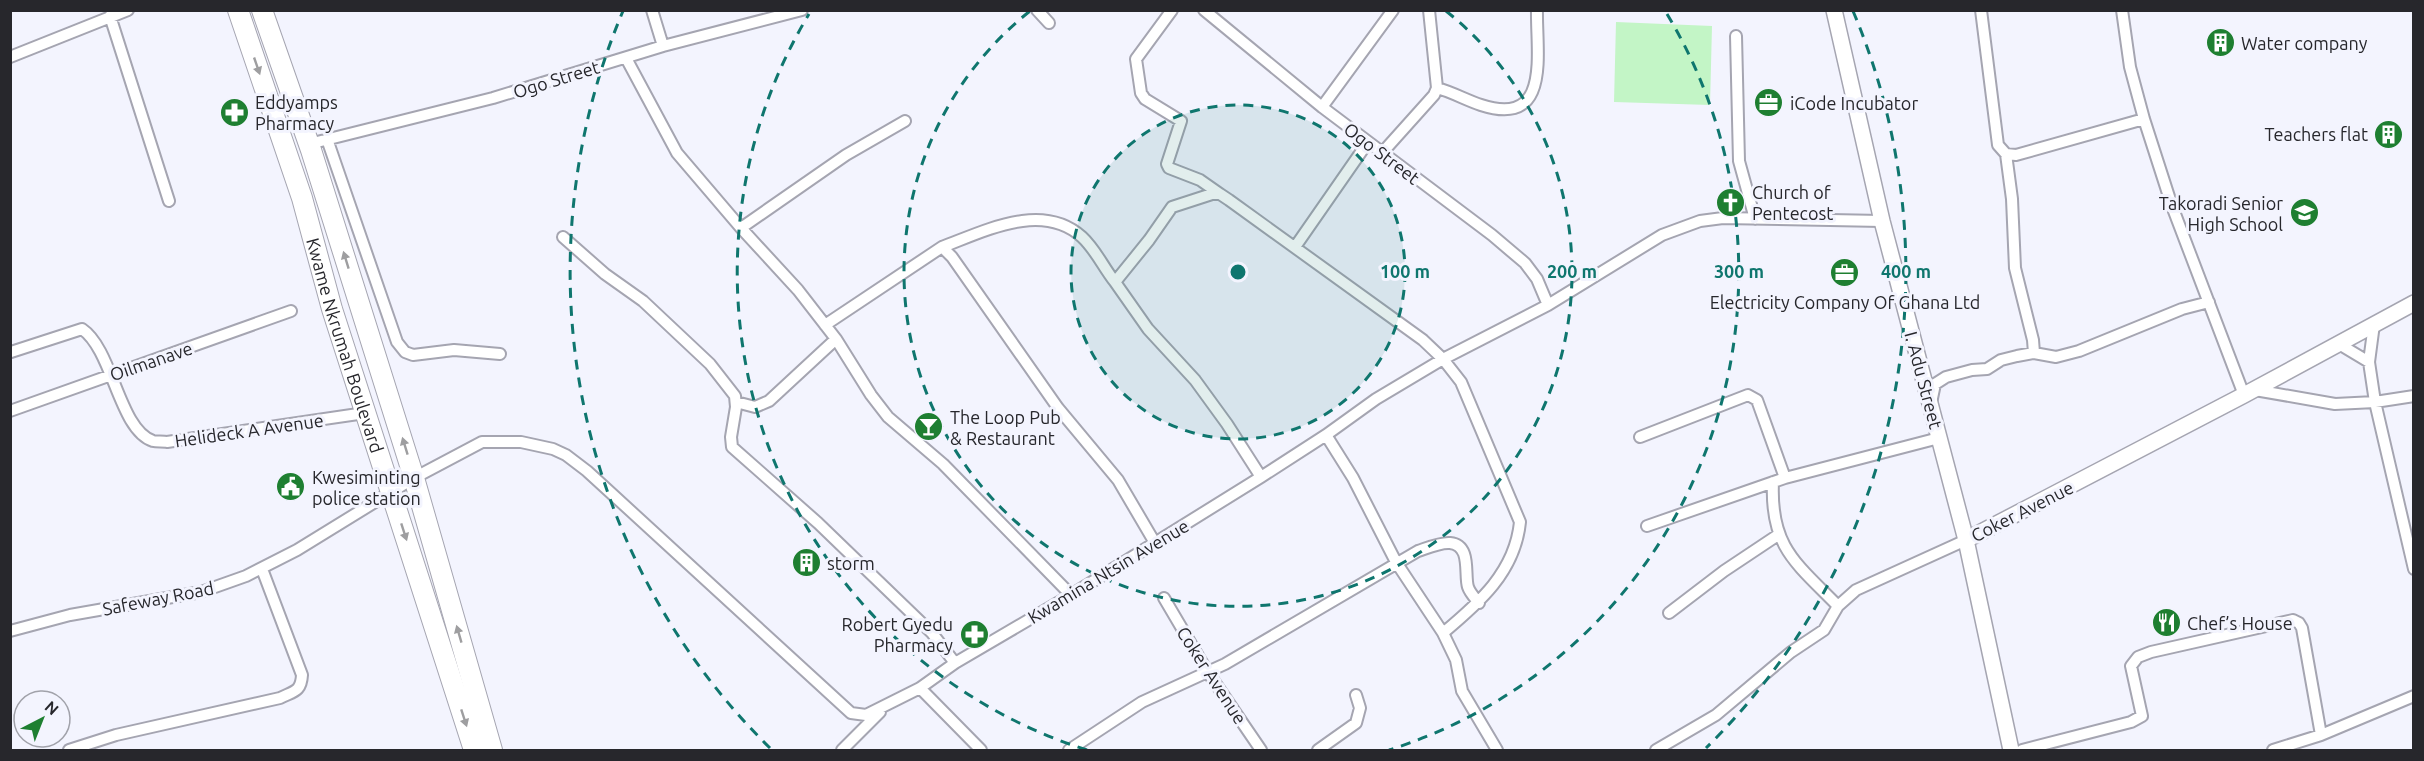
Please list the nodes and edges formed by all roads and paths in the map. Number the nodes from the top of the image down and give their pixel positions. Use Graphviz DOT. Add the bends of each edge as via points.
graph roads {
  1 [pos="128,10"];
  2 [pos="238,10"];
  3 [pos="262,10"];
  4 [pos="652,10"];
  5 [pos="802,10"];
  6 [pos="1037,10"];
  7 [pos="1172,10"];
  8 [pos="1204,10"];
  9 [pos="1393,10"];
  10 [pos="1429,10"];
  11 [pos="1537,10"];
  12 [pos="1834,10"];
  13 [pos="1981,10"];
  14 [pos="2122,10"];
  15 [pos="110,16"];
  16 [pos="1049,23"];
  17 [pos="1736,36"];
  18 [pos="663,46"];
  19 [pos="10,57"];
  20 [pos="626,58"];
  21 [pos="1437,87"];
  22 [pos="1322,107"];
  23 [pos="2144,119"];
  24 [pos="905,121"];
  25 [pos="318,142"];
  26 [pos="1368,142"];
  27 [pos="1382,153"];
  28 [pos="2006,154"];
  29 [pos="1220,194"];
  30 [pos="169,201"];
  31 [pos="1755,219"];
  32 [pos="1882,221"];
  33 [pos="741,228"];
  34 [pos="563,237"];
  35 [pos="942,247"];
  36 [pos="1295,247"];
  37 [pos="1115,282"];
  38 [pos="2209,302"];
  39 [pos="2414,303"];
  40 [pos="1548,304"];
  41 [pos="291,311"];
  42 [pos="2374,324"];
  43 [pos="825,325"];
  44 [pos="836,339"];
  45 [pos="2339,344"];
  46 [pos="11,352"];
  47 [pos="2034,353"];
  48 [pos="500,354"];
  49 [pos="1443,359"];
  50 [pos="2369,362"];
  51 [pos="111,374"];
  52 [pos="2250,393"];
  53 [pos="2414,396"];
  54 [pos="736,402"];
  55 [pos="2375,402"];
  56 [pos="1931,404"];
  57 [pos="10,411"];
  58 [pos="365,413"];
  59 [pos="1326,435"];
  60 [pos="1640,437"];
  61 [pos="1939,438"];
  62 [pos="414,477"];
  63 [pos="1261,477"];
  64 [pos="1785,478"];
  65 [pos="1773,482"];
  66 [pos="391,491"];
  67 [pos="1647,526"];
  68 [pos="1779,535"];
  69 [pos="1966,540"];
  70 [pos="1155,543"];
  71 [pos="1396,562"];
  72 [pos="262,569"];
  73 [pos="2414,569"];
  74 [pos="1071,595"];
  75 [pos="1164,598"];
  76 [pos="1479,603"];
  77 [pos="1838,606"];
  78 [pos="1669,613"];
  79 [pos="10,631"];
  80 [pos="1443,633"];
  81 [pos="955,663"];
  82 [pos="1207,671"];
  83 [pos="920,688"];
  84 [pos="1356,695"];
  85 [pos="2414,696"];
  86 [pos="882,709"];
  87 [pos="2321,735"];
  88 [pos="69,750"];
  89 [pos="474,750"];
  90 [pos="492,750"];
  91 [pos="843,750"];
  92 [pos="981,750"];
  93 [pos="1069,750"];
  94 [pos="1261,750"];
  95 [pos="1318,750"];
  96 [pos="1497,750"];
  97 [pos="1656,750"];
  98 [pos="2011,750"];
  99 [pos="2022,750"];
  100 [pos="2273,750"];
  1 -- 15 [label="street"];
  2 -- 58 [label="highway, Kwame Nkrumah Boulevard, one-way" via="302,198"];
  3 -- 25 [label="highway, Kwame Nkrumah Boulevard"];
  4 -- 18 [label="street"];
  5 -- 18 [label="street, Ogo Street"];
  6 -- 16 [label="street"];
  7 -- 29 [label="street" via="1136,59 1141,93 1181,121 1168,168 1200,180"];
  8 -- 22 [label="street, Ogo Street"];
  9 -- 22 [label="street"];
  10 -- 21 [label="street"];
  11 -- 21 [label="street" via="1538,68 1528,100 1509,109 1493,108"];
  12 -- 32 [label="street, I. Adu Street"];
  13 -- 28 [label="street" via="1998,145"];
  14 -- 23 [label="street" via="2130,66"];
  15 -- 19 [label="street"];
  15 -- 30 [label="street"];
  17 -- 31 [label="street" via="1739,161"];
  18 -- 20 [label="street, Ogo Street"];
  20 -- 25 [label="street, Ogo Street" via="493,98"];
  20 -- 33 [label="street" via="677,153"];
  21 -- 27 [label="street"];
  22 -- 26 [label="street, Ogo Street"];
  23 -- 28 [label="street" via="2016,155"];
  23 -- 38 [label="street"];
  24 -- 33 [label="street" via="846,155"];
  25 -- 48 [label="street" via="401,347 413,356 454,350"];
  62 -- 25 [label="highway, Kwame Nkrumah Boulevard, one-way"];
  26 -- 27 [label="street, Ogo Street"];
  26 -- 36 [label="street"];
  27 -- 40 [label="street, Ogo Street" via="1525,263"];
  28 -- 47 [label="street" via="2015,268"];
  29 -- 36 [label="street"];
  29 -- 37 [label="street" via="1172,207"];
  31 -- 32 [label="street, Kwamina Ntsin Avenue"];
  31 -- 40 [label="street, Kwamina Ntsin Avenue" via="1700,221 1672,230"];
  32 -- 56 [label="street, I. Adu Street"];
  33 -- 43 [label="street"];
  34 -- 54 [label="street" via="643,301 710,364"];
  35 -- 37 [label="street" via="1018,221 1053,222 1083,238"];
  35 -- 43 [label="street"];
  35 -- 70 [label="street" via="1058,408 1118,480"];
  36 -- 49 [label="street" via="1423,340"];
  37 -- 63 [label="street" via="1148,329 1195,380"];
  38 -- 47 [label="street" via="2079,351 2056,357"];
  38 -- 52 [label="street"];
  39 -- 42 [label="street, Coker Avenue"];
  40 -- 49 [label="street, Kwamina Ntsin Avenue"];
  41 -- 51 [label="street, Oilmanave"];
  42 -- 45 [label="street, Coker Avenue"];
  42 -- 50 [label="street"];
  43 -- 44 [label="street"];
  44 -- 54 [label="street" via="769,401 755,407"];
  44 -- 74 [label="street" via="888,417 943,464"];
  45 -- 50 [label="street"];
  45 -- 52 [label="street, Coker Avenue"];
  46 -- 51 [label="street, Helideck A Avenue" via="82,329 89,333"];
  47 -- 56 [label="street" via="2001,360 1987,369 1946,377 1935,384"];
  49 -- 59 [label="street, Kwamina Ntsin Avenue"];
  49 -- 76 [label="street" via="1461,382 1520,522 1520,532 1502,576"];
  50 -- 55 [label="street"];
  51 -- 57 [label="street, Oilmanave"];
  51 -- 58 [label="street, Helideck A Avenue" via="133,425 153,441"];
  52 -- 55 [label="street" via="2334,405"];
  52 -- 69 [label="street, Coker Avenue"];
  53 -- 55 [label="street"];
  54 -- 81 [label="street" via="732,447 932,633"];
  55 -- 73 [label="street"];
  56 -- 61 [label="street, I. Adu Street"];
  58 -- 66 [label="highway, Kwame Nkrumah Boulevard"];
  59 -- 63 [label="street, Kwamina Ntsin Avenue"];
  59 -- 71 [label="street"];
  60 -- 64 [label="street" via="1748,395 1757,400"];
  61 -- 64 [label="street"];
  61 -- 69 [label="street, I. Adu Street"];
  62 -- 66 [label="street, Kwamina Ntsin Avenue"];
  62 -- 86 [label="street, Kwamina Ntsin Avenue" via="482,442 521,442 566,455 851,713 866,715"];
  90 -- 62 [label="highway, Kwame Nkrumah Boulevard, one-way"];
  63 -- 70 [label="street, Kwamina Ntsin Avenue"];
  64 -- 65 [label="street"];
  65 -- 67 [label="street"];
  65 -- 68 [label="street" via="1772,502"];
  66 -- 72 [label="street, Safeway Road"];
  66 -- 89 [label="highway, Kwame Nkrumah Boulevard, one-way"];
  68 -- 77 [label="street" via="1793,560"];
  68 -- 78 [label="street"];
  69 -- 77 [label="street, Coker Avenue" via="1856,590"];
  69 -- 98 [label="street, I. Adu Street"];
  70 -- 74 [label="street, Kwamina Ntsin Avenue"];
  71 -- 76 [label="street" via="1418,551 1449,542 1455,544 1467,563 1467,585"];
  71 -- 80 [label="street"];
  71 -- 82 [label="street"];
  72 -- 79 [label="street, Safeway Road" via="201,592 70,615"];
  72 -- 88 [label="street" via="302,675 297,690 280,698 116,735"];
  74 -- 81 [label="street, Kwamina Ntsin Avenue"];
  75 -- 82 [label="street, Coker Avenue"];
  76 -- 80 [label="street"];
  77 -- 97 [label="street, Coker Avenue" via="1824,630 1791,652 1716,715"];
  80 -- 96 [label="street" via="1456,660 1462,691"];
  81 -- 83 [label="street, Kwamina Ntsin Avenue"];
  82 -- 93 [label="street" via="1142,702"];
  82 -- 94 [label="street, Coker Avenue"];
  83 -- 86 [label="street, Kwamina Ntsin Avenue"];
  83 -- 92 [label="street"];
  84 -- 95 [label="street" via="1360,708 1356,723"];
  85 -- 87 [label="street"];
  86 -- 91 [label="street"];
  87 -- 99 [label="street" via="2302,628 2293,620 2138,657 2131,666 2142,716"];
  87 -- 100 [label="street"];
}
